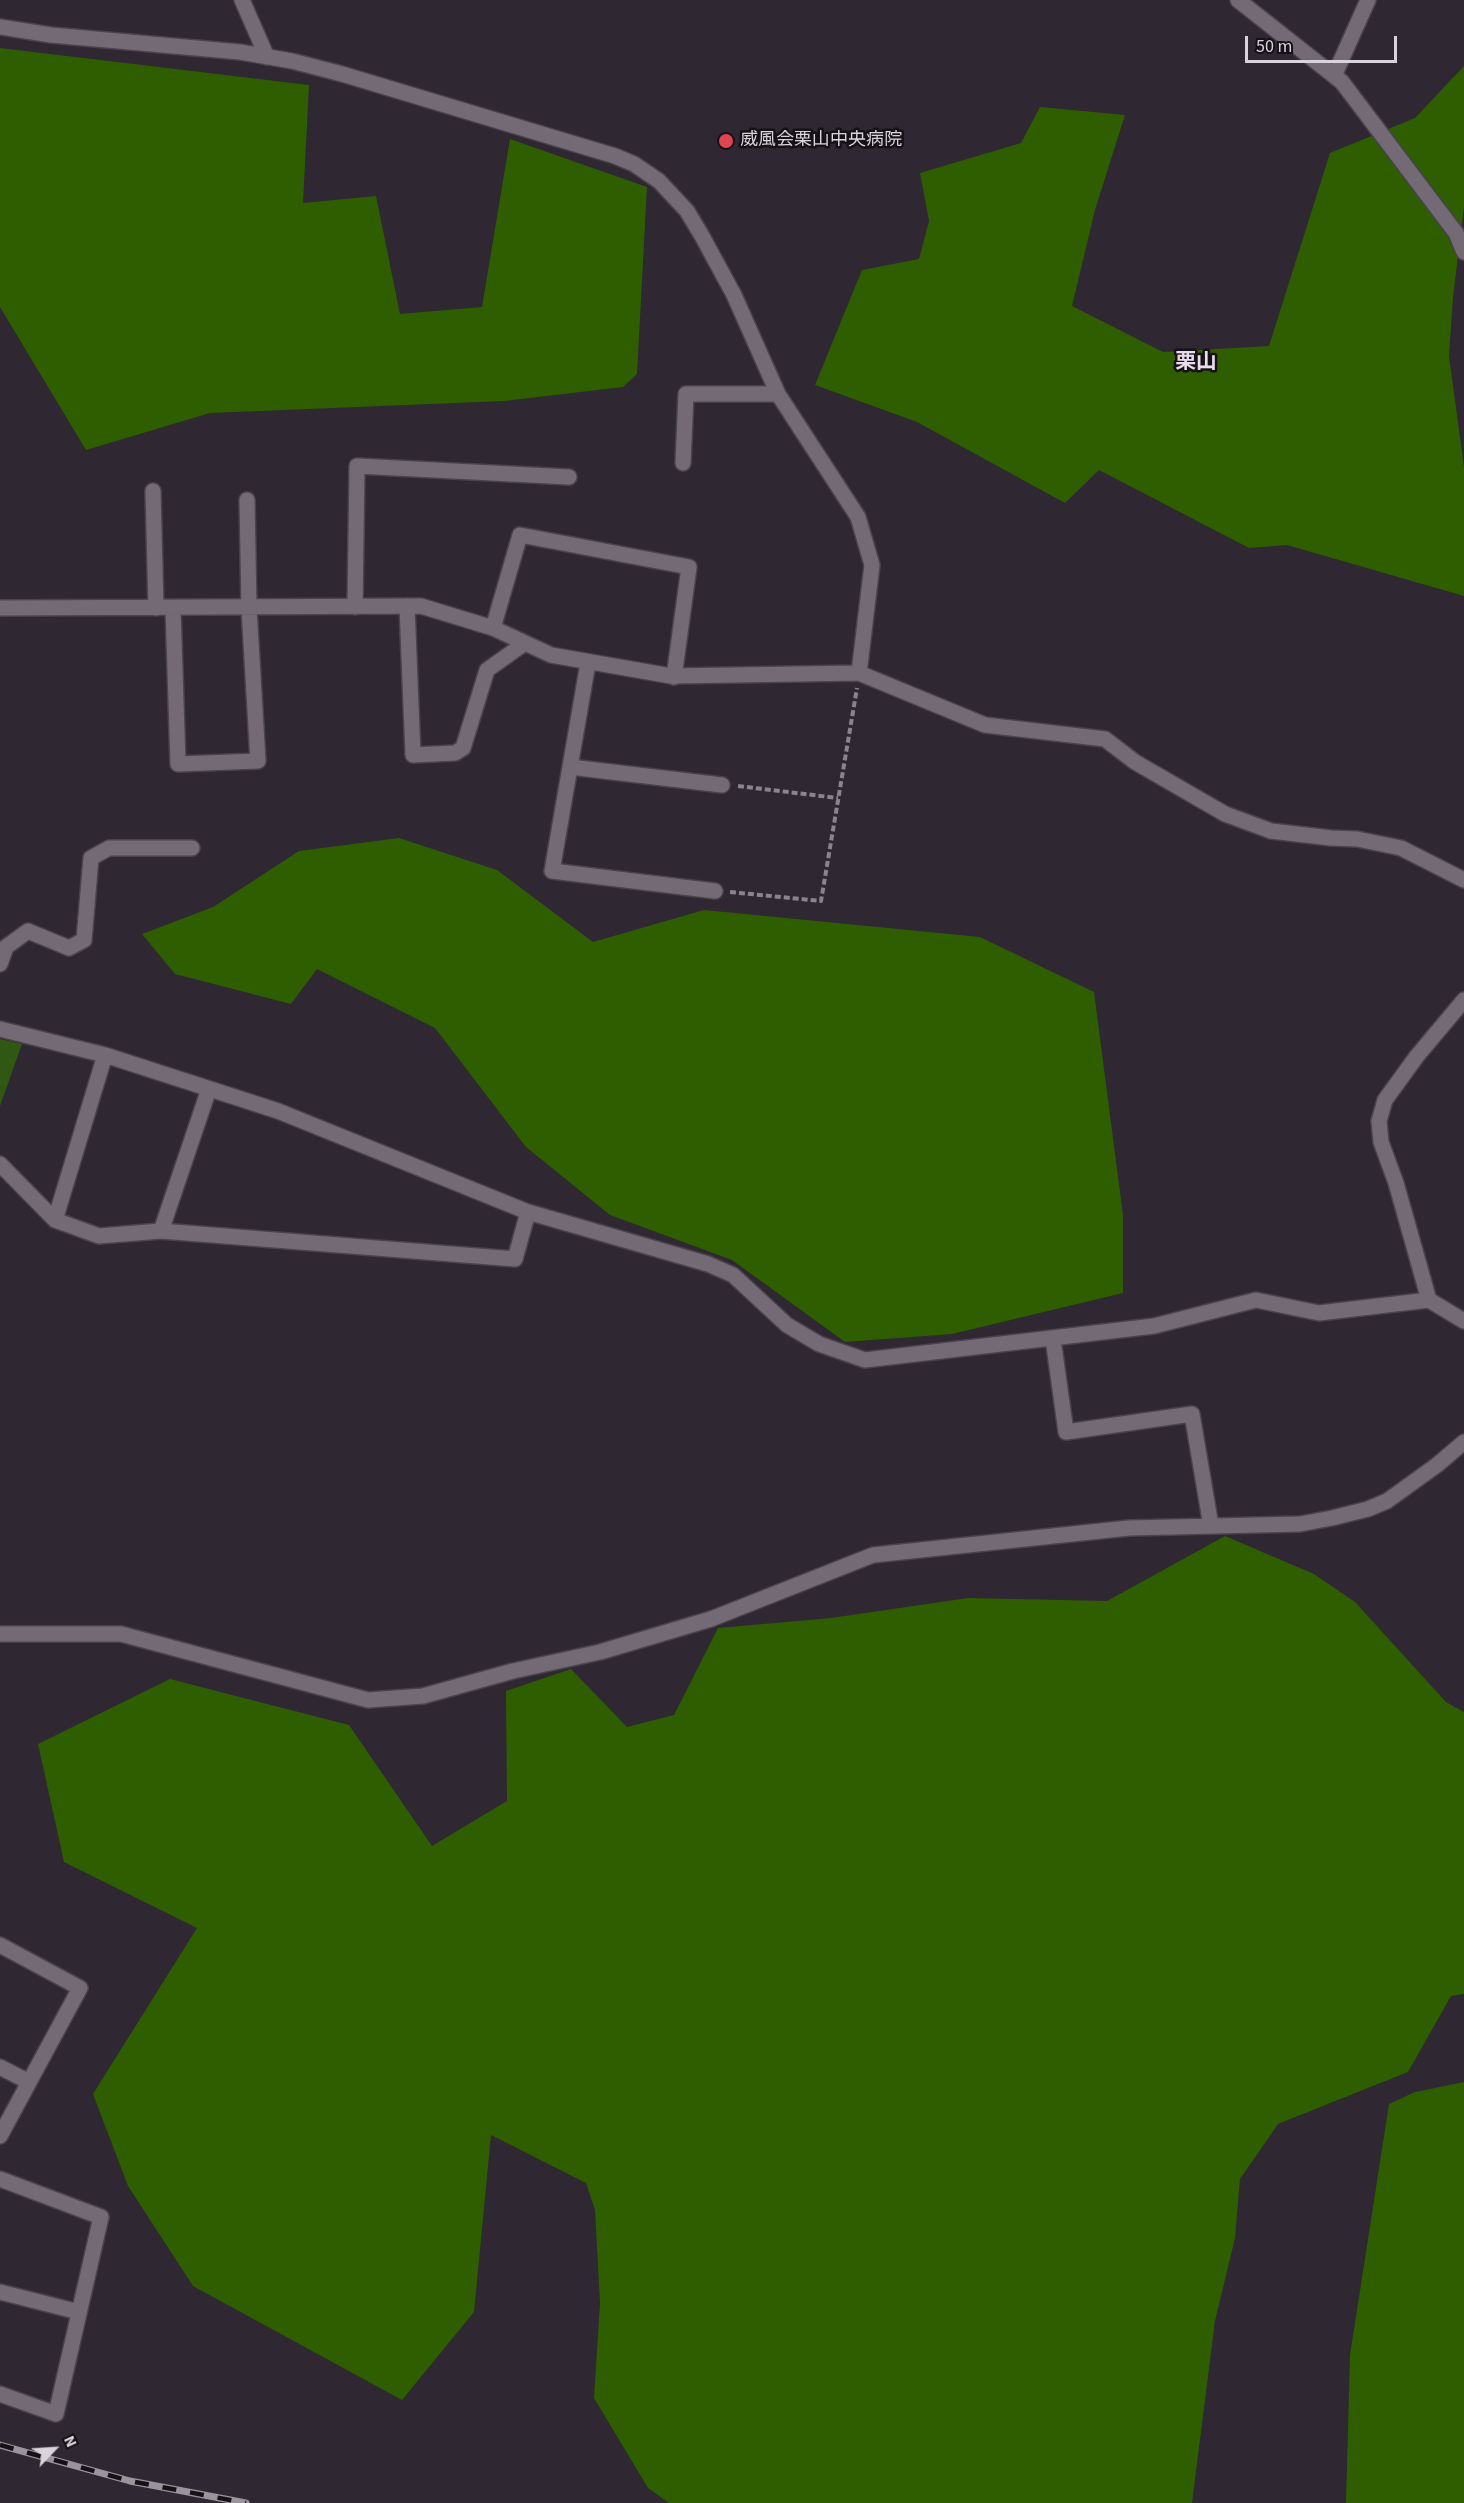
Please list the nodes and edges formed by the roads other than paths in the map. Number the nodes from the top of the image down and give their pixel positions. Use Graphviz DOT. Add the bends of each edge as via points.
graph roads {
  1 [pos="242,0"];
  2 [pos="1238,0"];
  3 [pos="1368,0"];
  4 [pos="0,27"];
  5 [pos="267,57"];
  6 [pos="1334,76"];
  7 [pos="1464,252"];
  8 [pos="778,393"];
  9 [pos="683,463"];
  10 [pos="569,477"];
  11 [pos="153,491"];
  12 [pos="247,500"];
  13 [pos="407,606"];
  14 [pos="355,607"];
  15 [pos="0,608"];
  16 [pos="156,608"];
  17 [pos="173,608"];
  18 [pos="249,608"];
  19 [pos="493,628"];
  20 [pos="525,643"];
  21 [pos="588,663"];
  22 [pos="859,673"];
  23 [pos="674,676"];
  24 [pos="570,767"];
  25 [pos="722,785"];
  26 [pos="192,848"];
  27 [pos="1464,880"];
  28 [pos="715,891"];
  29 [pos="0,964"];
  30 [pos="1464,1000"];
  31 [pos="0,1029"];
  32 [pos="105,1055"];
  33 [pos="209,1089"];
  34 [pos="0,1164"];
  35 [pos="528,1212"];
  36 [pos="55,1220"];
  37 [pos="161,1231"];
  38 [pos="1429,1300"];
  39 [pos="1464,1321"];
  40 [pos="1053,1339"];
  41 [pos="1464,1442"];
  42 [pos="1211,1526"];
  43 [pos="0,1634"];
  44 [pos="0,1945"];
  45 [pos="0,2067"];
  46 [pos="29,2082"];
  47 [pos="0,2136"];
  48 [pos="0,2179"];
  49 [pos="0,2292"];
  50 [pos="79,2312"];
  51 [pos="0,2394"];
  1 -- 5 [label="street"];
  2 -- 6 [label="street"];
  3 -- 6 [label="street"];
  4 -- 5 [label="street"];
  5 -- 8 [label="street" via="342,74 634,164 659,181 692,219 734,295"];
  6 -- 7 [label="street" via="1456,233"];
  8 -- 9 [label="street" via="686,394"];
  8 -- 22 [label="street" via="858,517 864,536 872,565"];
  10 -- 14 [label="street" via="357,466"];
  11 -- 16 [label="street"];
  12 -- 18 [label="street"];
  13 -- 14 [label="street"];
  13 -- 19 [label="street" via="421,606"];
  13 -- 20 [label="street" via="412,755 455,753 463,748 487,670"];
  14 -- 18 [label="street"];
  15 -- 16 [label="street"];
  16 -- 17 [label="street"];
  17 -- 18 [label="street"];
  17 -- 18 [label="street" via="178,764 258,761"];
  19 -- 20 [label="street"];
  19 -- 23 [label="street" via="520,535 689,567"];
  20 -- 21 [label="street" via="551,655"];
  21 -- 23 [label="street"];
  21 -- 24 [label="street"];
  22 -- 23 [label="street"];
  22 -- 27 [label="street" via="985,725 1105,739 1134,762 1225,814 1271,831 1357,838 1401,848"];
  24 -- 25 [label="street"];
  24 -- 28 [label="street" via="552,871"];
  26 -- 29 [label="street" via="109,848 91,858 84,940 69,948 28,931 6,947"];
  30 -- 38 [label="street" via="1385,1100 1379,1120 1381,1142"];
  31 -- 32 [label="street"];
  32 -- 33 [label="street"];
  32 -- 36 [label="street"];
  33 -- 35 [label="street" via="278,1111"];
  33 -- 37 [label="street"];
  34 -- 36 [label="street"];
  35 -- 37 [label="street" via="514,1258"];
  35 -- 40 [label="street" via="708,1264 733,1275 787,1324 819,1344 865,1360"];
  36 -- 37 [label="street" via="99,1236"];
  38 -- 39 [label="street"];
  38 -- 40 [label="street" via="1319,1313 1256,1300 1154,1326"];
  40 -- 42 [label="street" via="1066,1432 1192,1414"];
  41 -- 42 [label="street" via="1387,1501 1368,1509 1300,1524"];
  42 -- 43 [label="street" via="1129,1528 873,1555 711,1618 600,1652 423,1696 368,1700 121,1634"];
  44 -- 46 [label="street" via="80,1988"];
  45 -- 46 [label="street"];
  46 -- 47 [label="street"];
  48 -- 50 [label="street" via="100,2217"];
  49 -- 50 [label="street"];
  50 -- 51 [label="street" via="56,2414"];
}
